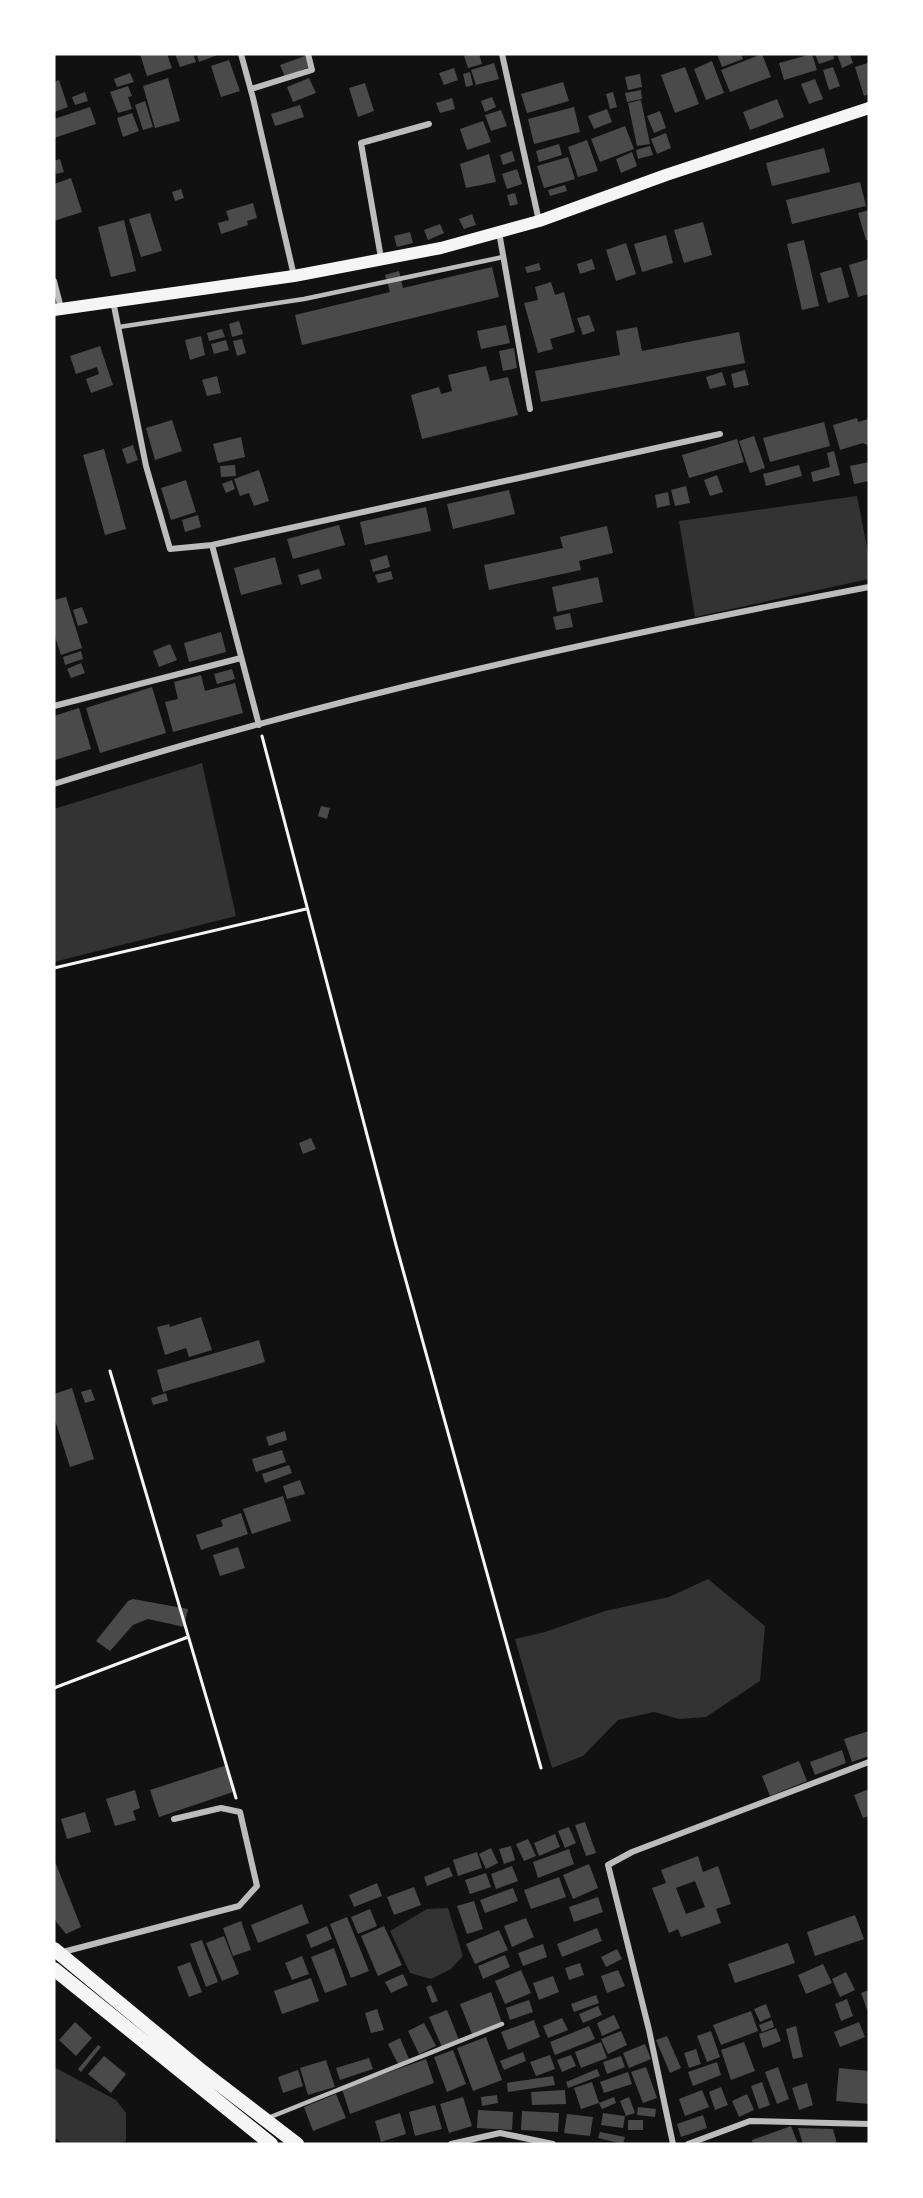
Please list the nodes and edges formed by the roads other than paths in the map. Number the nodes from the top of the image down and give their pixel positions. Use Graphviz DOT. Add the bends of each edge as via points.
graph roads {
  1 [pos="241,54"];
  2 [pos="308,54"];
  3 [pos="502,54"];
  4 [pos="251,89"];
  5 [pos="869,108"];
  6 [pos="429,124"];
  7 [pos="539,221"];
  8 [pos="499,231"];
  9 [pos="503,257"];
  10 [pos="381,258"];
  11 [pos="294,276"];
  12 [pos="54,281"];
  13 [pos="113,300"];
  14 [pos="58,309"];
  15 [pos="119,327"];
  16 [pos="530,409"];
  17 [pos="720,434"];
  18 [pos="212,545"];
  19 [pos="869,586"];
  20 [pos="241,658"];
  21 [pos="54,706"];
  22 [pos="259,725"];
  23 [pos="54,784"];
  24 [pos="869,1762"];
  25 [pos="174,1819"];
  26 [pos="56,1951"];
  27 [pos="54,1970"];
  28 [pos="502,2024"];
  29 [pos="264,2119"];
  30 [pos="869,2124"];
  31 [pos="271,2144"];
  32 [pos="297,2144"];
  33 [pos="451,2144"];
  34 [pos="553,2144"];
  35 [pos="673,2144"];
  36 [pos="688,2144"];
  1 -- 4 [label="street"];
  2 -- 4 [label="street" via="312,70"];
  3 -- 7 [label="street"];
  4 -- 11 [label="street"];
  5 -- 7 [label="main road"];
  6 -- 10 [label="street" via="361,143"];
  7 -- 8 [label="main road"];
  8 -- 9 [label="street"];
  8 -- 10 [label="main road" via="441,248"];
  9 -- 15 [label="lane" via="304,299"];
  9 -- 16 [label="street"];
  10 -- 11 [label="main road"];
  11 -- 13 [label="main road"];
  12 -- 14 [label="street"];
  13 -- 14 [label="main road"];
  13 -- 15 [label="street"];
  15 -- 18 [label="street" via="147,466 170,549"];
  17 -- 18 [label="street"];
  18 -- 20 [label="street"];
  19 -- 22 [label="street" via="454,674"];
  20 -- 21 [label="street"];
  20 -- 22 [label="street"];
  22 -- 23 [label="street"];
  24 -- 35 [label="street" via="632,1852 608,1865"];
  25 -- 26 [label="street" via="221,1808 240,1812 257,1886 239,1906"];
  26 -- 29 [label="highway"];
  27 -- 31 [label="highway"];
  28 -- 29 [label="lane"];
  29 -- 32 [label="highway"];
  30 -- 36 [label="street" via="750,2121"];
  33 -- 34 [label="street" via="500,2133"];
}
